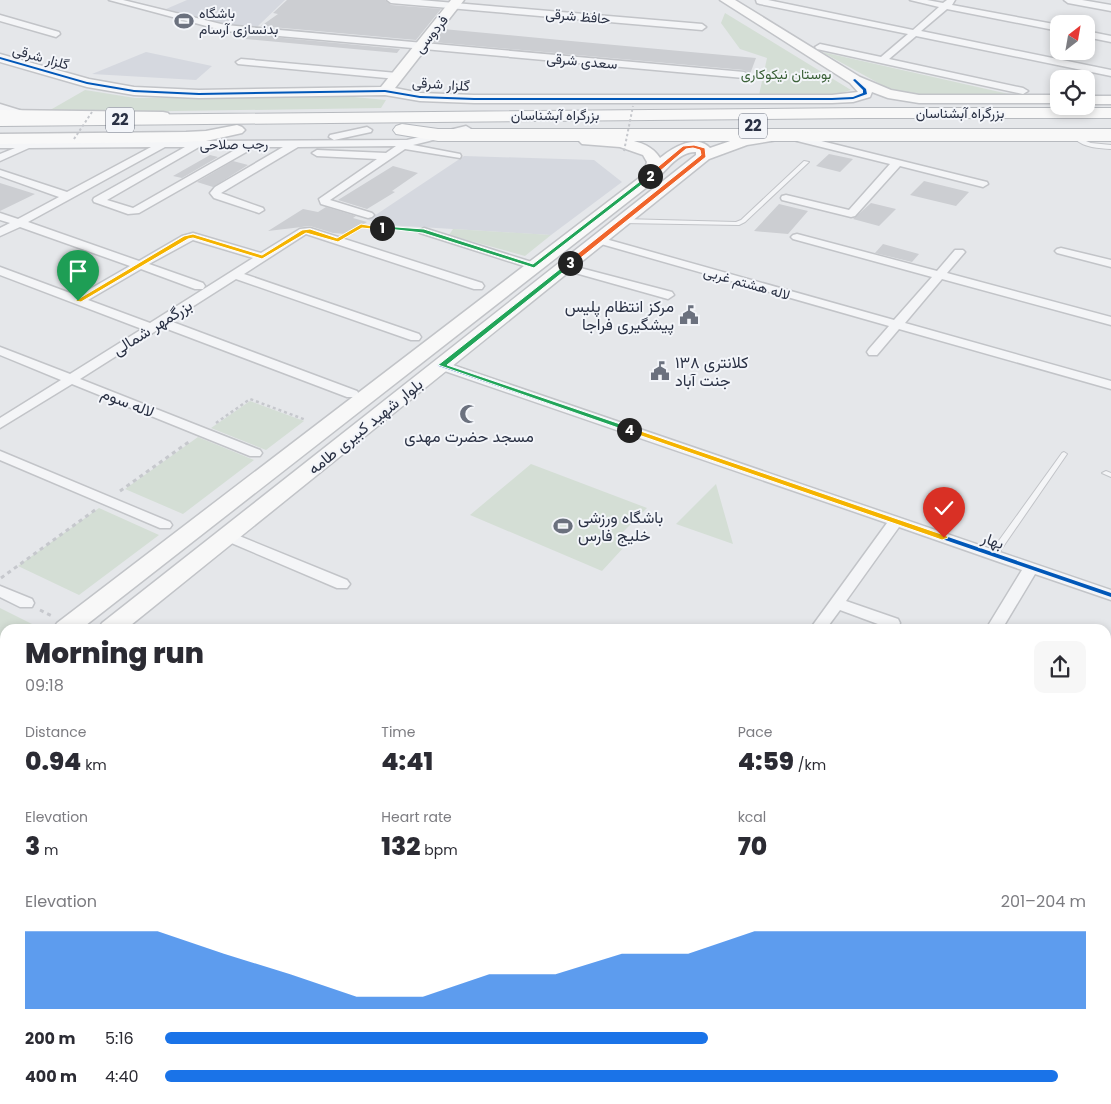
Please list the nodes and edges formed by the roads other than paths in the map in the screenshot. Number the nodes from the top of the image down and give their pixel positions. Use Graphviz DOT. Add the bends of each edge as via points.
graph roads {
  1 [pos="114,0"];
  2 [pos="391,0"];
  3 [pos="726,0"];
  4 [pos="914,0"];
  5 [pos="1068,0"];
  6 [pos="760,1"];
  7 [pos="456,3"];
  8 [pos="949,3"];
  9 [pos="1111,8"];
  10 [pos="0,18"];
  11 [pos="1050,26"];
  12 [pos="702,27"];
  13 [pos="916,33"];
  14 [pos="56,34"];
  15 [pos="1095,36"];
  16 [pos="1111,39"];
  17 [pos="420,47"];
  18 [pos="820,47"];
  19 [pos="0,58"];
  20 [pos="882,61"];
  21 [pos="240,62"];
  22 [pos="1111,73"];
  23 [pos="744,75"];
  24 [pos="397,76"];
  25 [pos="855,80"];
  26 [pos="385,91"];
  27 [pos="1023,91"];
  28 [pos="1050,101"];
  29 [pos="1095,101"];
  30 [pos="1111,101"];
  31 [pos="1050,102"];
  32 [pos="0,107"];
  33 [pos="967,113"];
  34 [pos="1111,113"];
  35 [pos="0,114"];
  36 [pos="23,114"];
  37 [pos="0,121"];
  38 [pos="238,124"];
  39 [pos="1111,124"];
  40 [pos="466,129"];
  41 [pos="367,130"];
  42 [pos="0,131"];
  43 [pos="796,135"];
  44 [pos="1088,135"];
  45 [pos="1111,135"];
  46 [pos="438,136"];
  47 [pos="0,139"];
  48 [pos="402,139"];
  49 [pos="587,141"];
  50 [pos="301,143"];
  51 [pos="199,144"];
  52 [pos="254,144"];
  53 [pos="0,145"];
  54 [pos="162,145"];
  55 [pos="28,146"];
  56 [pos="1111,146"];
  57 [pos="283,151"];
  58 [pos="388,156"];
  59 [pos="456,156"];
  60 [pos="704,156"];
  61 [pos="0,158"];
  62 [pos="806,162"];
  63 [pos="897,163"];
  64 [pos="0,173"];
  65 [pos="650,177"];
  66 [pos="983,184"];
  67 [pos="68,196"];
  68 [pos="786,198"];
  69 [pos="259,210"];
  70 [pos="368,214"];
  71 [pos="0,216"];
  72 [pos="622,221"];
  73 [pos="18,223"];
  74 [pos="424,231"];
  75 [pos="0,233"];
  76 [pos="798,236"];
  77 [pos="598,240"];
  78 [pos="1061,251"];
  79 [pos="959,252"];
  80 [pos="262,257"];
  81 [pos="1111,264"];
  82 [pos="138,265"];
  83 [pos="534,266"];
  84 [pos="565,267"];
  85 [pos="0,271"];
  86 [pos="235,275"];
  87 [pos="940,275"];
  88 [pos="199,286"];
  89 [pos="478,286"];
  90 [pos="668,296"];
  91 [pos="78,301"];
  92 [pos="1111,320"];
  93 [pos="155,325"];
  94 [pos="896,325"];
  95 [pos="414,338"];
  96 [pos="0,350"];
  97 [pos="873,352"];
  98 [pos="442,365"];
  99 [pos="71,379"];
  100 [pos="1111,385"];
  101 [pos="352,394"];
  102 [pos="0,424"];
  103 [pos="255,453"];
  104 [pos="1064,454"];
  105 [pos="0,455"];
  106 [pos="896,521"];
  107 [pos="166,525"];
  108 [pos="227,536"];
  109 [pos="993,555"];
  110 [pos="1031,568"];
  111 [pos="137,574"];
  112 [pos="342,584"];
  113 [pos="163,585"];
  114 [pos="0,590"];
  115 [pos="1111,595"];
  116 [pos="26,603"];
  117 [pos="837,603"];
  118 [pos="892,623"];
  119 [pos="72,624"];
  120 [pos="116,624"];
  121 [pos="822,624"];
  122 [pos="997,624"];
  1 -- 17 [label="street, سعدی شرقی" via="225,28"];
  2 -- 7 [label="street, حافظ شرقی"];
  3 -- 25 [label="street"];
  4 -- 8 [label="street"];
  5 -- 9 [label="street"];
  6 -- 13 [label="street"];
  7 -- 12 [label="street, حافظ شرقی"];
  7 -- 17 [label="street, فردوسی"];
  8 -- 11 [label="street"];
  8 -- 13 [label="street"];
  10 -- 14 [label="street"];
  13 -- 20 [label="street"];
  13 -- 22 [label="street"];
  15 -- 16 [label="street"];
  17 -- 23 [label="street, سعدی شرقی"];
  17 -- 24 [label="street, فردوسی"];
  18 -- 20 [label="street"];
  19 -- 26 [label="street, گلزار شرقی" via="87,83 134,91 199,94"];
  20 -- 27 [label="street"];
  21 -- 24 [label="street"];
  24 -- 26 [label="street, فردوسی"];
  25 -- 26 [label="street, گلزار شرقی" via="865,94 832,99 474,99 420,97"];
  25 -- 28 [label="street" via="888,94 913,98"];
  29 -- 30 [label="highway"];
  31 -- 33 [label="highway"];
  32 -- 36 [label="street"];
  33 -- 34 [label="highway, بزرگراه آبشناسان / 22"];
  33 -- 38 [label="highway, بزرگراه آبشناسان / 22"];
  35 -- 36 [label="street"];
  36 -- 38 [label="street"];
  37 -- 38 [label="highway, بزرگراه آبشناسان / 22"];
  38 -- 41 [label="highway, بزرگراه آبشناسان / 22"];
  38 -- 42 [label="highway, بزرگراه آبشناسان / 22"];
  38 -- 47 [label="street" via="206,136"];
  39 -- 40 [label="highway, بزرگراه آبشناسان / 22"];
  40 -- 46 [label="street"];
  40 -- 48 [label="highway, بزرگراه آبشناسان / 22"];
  41 -- 48 [label="highway, بزرگراه آبشناسان / 22"];
  41 -- 50 [label="street"];
  43 -- 44 [label="highway"];
  43 -- 46 [label="highway"];
  43 -- 60 [label="street, بلوار شهید کبیری طامه" via="744,141"];
  43 -- 63 [label="street"];
  44 -- 45 [label="highway"];
  44 -- 56 [label="lane" via="1078,139 1090,146"];
  46 -- 48 [label="highway"];
  46 -- 49 [label="highway" via="478,141"];
  48 -- 50 [label="street, رجب صلاحی"];
  48 -- 58 [label="street"];
  48 -- 59 [label="street, رجب صلاحی"];
  49 -- 65 [label="street" via="622,143 649,152 655,162"];
  50 -- 52 [label="street, رجب صلاحی"];
  50 -- 57 [label="street"];
  51 -- 52 [label="street, رجب صلاحی"];
  51 -- 52 [label="street" via="98,200 135,211"];
  51 -- 54 [label="street, رجب صلاحی"];
  53 -- 55 [label="street, رجب صلاحی"];
  54 -- 55 [label="street, رجب صلاحی"];
  54 -- 67 [label="street"];
  55 -- 61 [label="street"];
  57 -- 58 [label="street"];
  57 -- 69 [label="street" via="215,193"];
  58 -- 70 [label="street" via="324,199 325,202"];
  60 -- 65 [label="street, بلوار شهید کبیری طامه" via="701,148 685,147"];
  60 -- 72 [label="street, بلوار شهید کبیری طامه"];
  62 -- 72 [label="lane" via="736,224"];
  63 -- 66 [label="street"];
  63 -- 68 [label="street" via="851,214"];
  64 -- 67 [label="street"];
  65 -- 83 [label="street, بلوار شهید کبیری طامه"];
  67 -- 73 [label="street"];
  71 -- 73 [label="street"];
  72 -- 77 [label="street, بلوار شهید کبیری طامه"];
  73 -- 75 [label="street"];
  73 -- 82 [label="street"];
  74 -- 83 [label="street"];
  76 -- 87 [label="street"];
  77 -- 84 [label="street, بلوار شهید کبیری طامه"];
  77 -- 94 [label="street, لاله هشتم غربی"];
  78 -- 81 [label="street"];
  79 -- 87 [label="street"];
  80 -- 82 [label="street" via="193,236"];
  80 -- 86 [label="street, بزرگمهر شمالی"];
  80 -- 89 [label="street, بزرگمهر شمالی" via="304,231 310,231"];
  82 -- 88 [label="street"];
  82 -- 91 [label="street"];
  83 -- 111 [label="street, بلوار شهید کبیری طامه"];
  84 -- 90 [label="street"];
  84 -- 98 [label="street, بلوار شهید کبیری طامه"];
  85 -- 91 [label="street"];
  86 -- 93 [label="street, بزرگمهر شمالی"];
  86 -- 95 [label="street"];
  87 -- 92 [label="street"];
  87 -- 94 [label="street"];
  91 -- 93 [label="street"];
  93 -- 99 [label="street, بزرگمهر شمالی"];
  93 -- 101 [label="street"];
  94 -- 97 [label="street"];
  94 -- 100 [label="street, لاله هشتم غربی"];
  96 -- 99 [label="street, لاله سوم"];
  98 -- 106 [label="street, بهار"];
  98 -- 108 [label="street, بلوار شهید کبیری طامه"];
  99 -- 102 [label="street, بزرگمهر شمالی"];
  99 -- 103 [label="street, لاله سوم"];
  104 -- 109 [label="lane"];
  105 -- 107 [label="street"];
  106 -- 109 [label="street, بهار"];
  106 -- 117 [label="street"];
  108 -- 112 [label="street"];
  108 -- 113 [label="street, بلوار شهید کبیری طامه"];
  109 -- 110 [label="street, بهار"];
  110 -- 115 [label="street, بهار"];
  110 -- 122 [label="street"];
  111 -- 113 [label="street" via="137,582 142,586"];
  111 -- 119 [label="street, بلوار شهید کبیری طامه"];
  113 -- 120 [label="street, بلوار شهید کبیری طامه"];
  114 -- 116 [label="street"];
  117 -- 118 [label="street"];
  117 -- 121 [label="street"];
}
